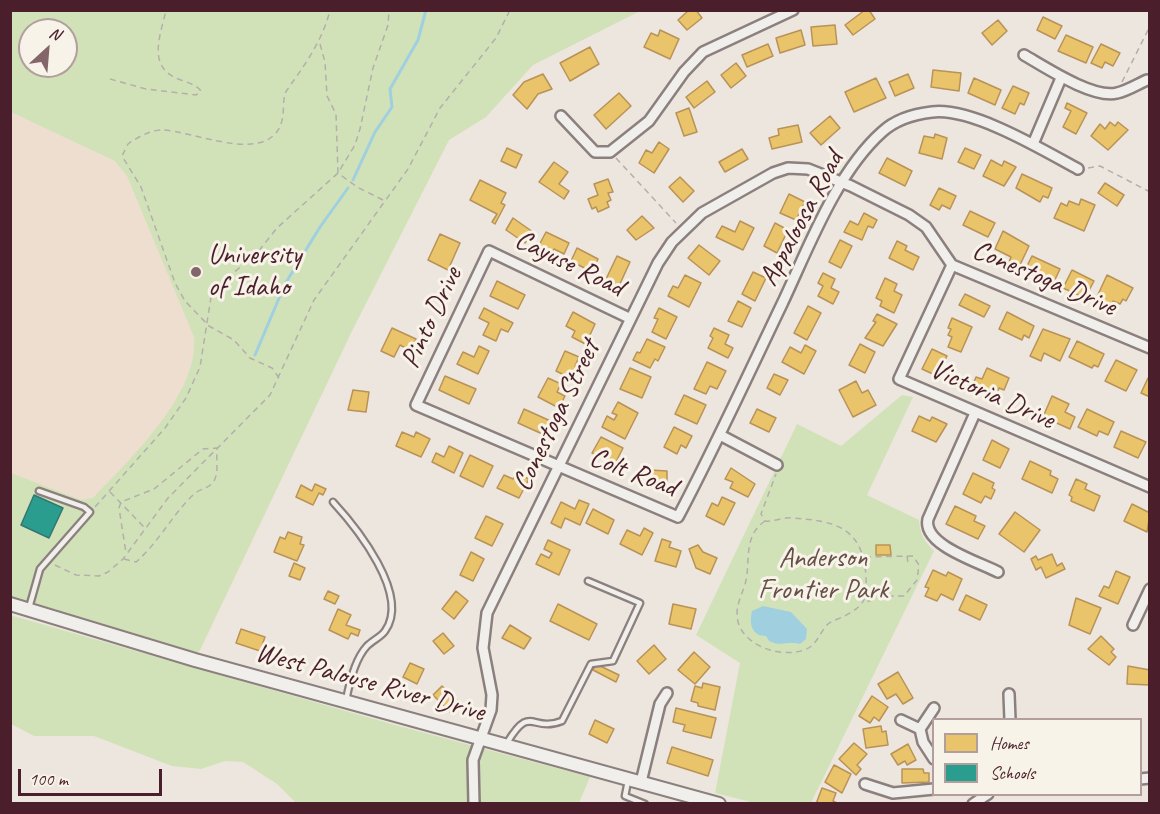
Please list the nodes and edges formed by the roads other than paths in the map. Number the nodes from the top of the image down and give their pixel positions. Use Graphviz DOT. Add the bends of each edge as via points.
graph roads {
  1 [pos="793,10"];
  2 [pos="1024,55"];
  3 [pos="1061,78"];
  4 [pos="1147,80"];
  5 [pos="561,116"];
  6 [pos="1033,144"];
  7 [pos="1078,169"];
  8 [pos="843,182"];
  9 [pos="489,251"];
  10 [pos="952,265"];
  11 [pos="629,318"];
  12 [pos="1149,348"];
  13 [pos="416,405"];
  14 [pos="975,413"];
  15 [pos="720,435"];
  16 [pos="777,465"];
  17 [pos="558,467"];
  18 [pos="1149,487"];
  19 [pos="39,491"];
  20 [pos="691,493"];
  21 [pos="333,502"];
  22 [pos="998,572"];
  23 [pos="588,580"];
  24 [pos="1149,589"];
  25 [pos="10,604"];
  26 [pos="28,610"];
  27 [pos="1134,625"];
  28 [pos="667,693"];
  29 [pos="1009,693"];
  30 [pos="346,701"];
  31 [pos="934,708"];
  32 [pos="1010,718"];
  33 [pos="901,720"];
  34 [pos="920,729"];
  35 [pos="481,738"];
  36 [pos="506,745"];
  37 [pos="932,757"];
  38 [pos="635,780"];
  39 [pos="865,784"];
  40 [pos="932,789"];
  41 [pos="713,803"];
  42 [pos="474,804"];
  43 [pos="645,804"];
  1 -- 5 [label="street" via="703,52 649,121 610,152 595,152"];
  2 -- 3 [label="street"];
  3 -- 4 [label="street" via="1116,94"];
  3 -- 6 [label="street"];
  6 -- 7 [label="street, Appaloosa Road"];
  6 -- 8 [label="street, Appaloosa Road" via="952,112 915,115 883,131"];
  8 -- 10 [label="street, Conestoga Drive" via="926,227"];
  8 -- 11 [label="street, Conestoga Street" via="808,169 788,168 702,213 683,230 658,264"];
  8 -- 15 [label="street, Appaloosa Road"];
  9 -- 11 [label="street, Cayuse Road"];
  9 -- 13 [label="street, Pinto Drive"];
  10 -- 12 [label="street, Conestoga Drive"];
  10 -- 14 [label="street, Victoria Drive" via="899,379"];
  11 -- 17 [label="street, Conestoga Street"];
  13 -- 17 [label="street, Colt Road"];
  14 -- 18 [label="street, Victoria Drive"];
  14 -- 22 [label="street" via="928,519 928,531 936,542"];
  15 -- 16 [label="street"];
  15 -- 20 [label="street, Appaloosa Road"];
  17 -- 20 [label="street, Colt Road" via="678,517"];
  17 -- 35 [label="street, Conestoga Street" via="487,613 483,648 492,695"];
  19 -- 26 [label="lane" via="90,512 40,569"];
  21 -- 30 [label="lane" via="368,545 387,584 391,606 385,632 366,647 349,683"];
  23 -- 36 [label="lane" via="640,603 613,661 591,664 562,720 553,724 526,721 518,725"];
  24 -- 27 [label="street"];
  25 -- 26 [label="street, West Palouse River Drive"];
  26 -- 30 [label="street, West Palouse River Drive"];
  28 -- 38 [label="street"];
  29 -- 32 [label="street"];
  30 -- 35 [label="street, West Palouse River Drive"];
  31 -- 34 [label="street"];
  33 -- 34 [label="street"];
  34 -- 37 [label="street"];
  35 -- 36 [label="street, West Palouse River Drive"];
  35 -- 42 [label="street, Conestoga Street" via="473,760"];
  36 -- 38 [label="street, West Palouse River Drive"];
  38 -- 41 [label="street, West Palouse River Drive"];
  38 -- 43 [label="lane" via="625,796"];
  39 -- 40 [label="street" via="893,793"];
}
